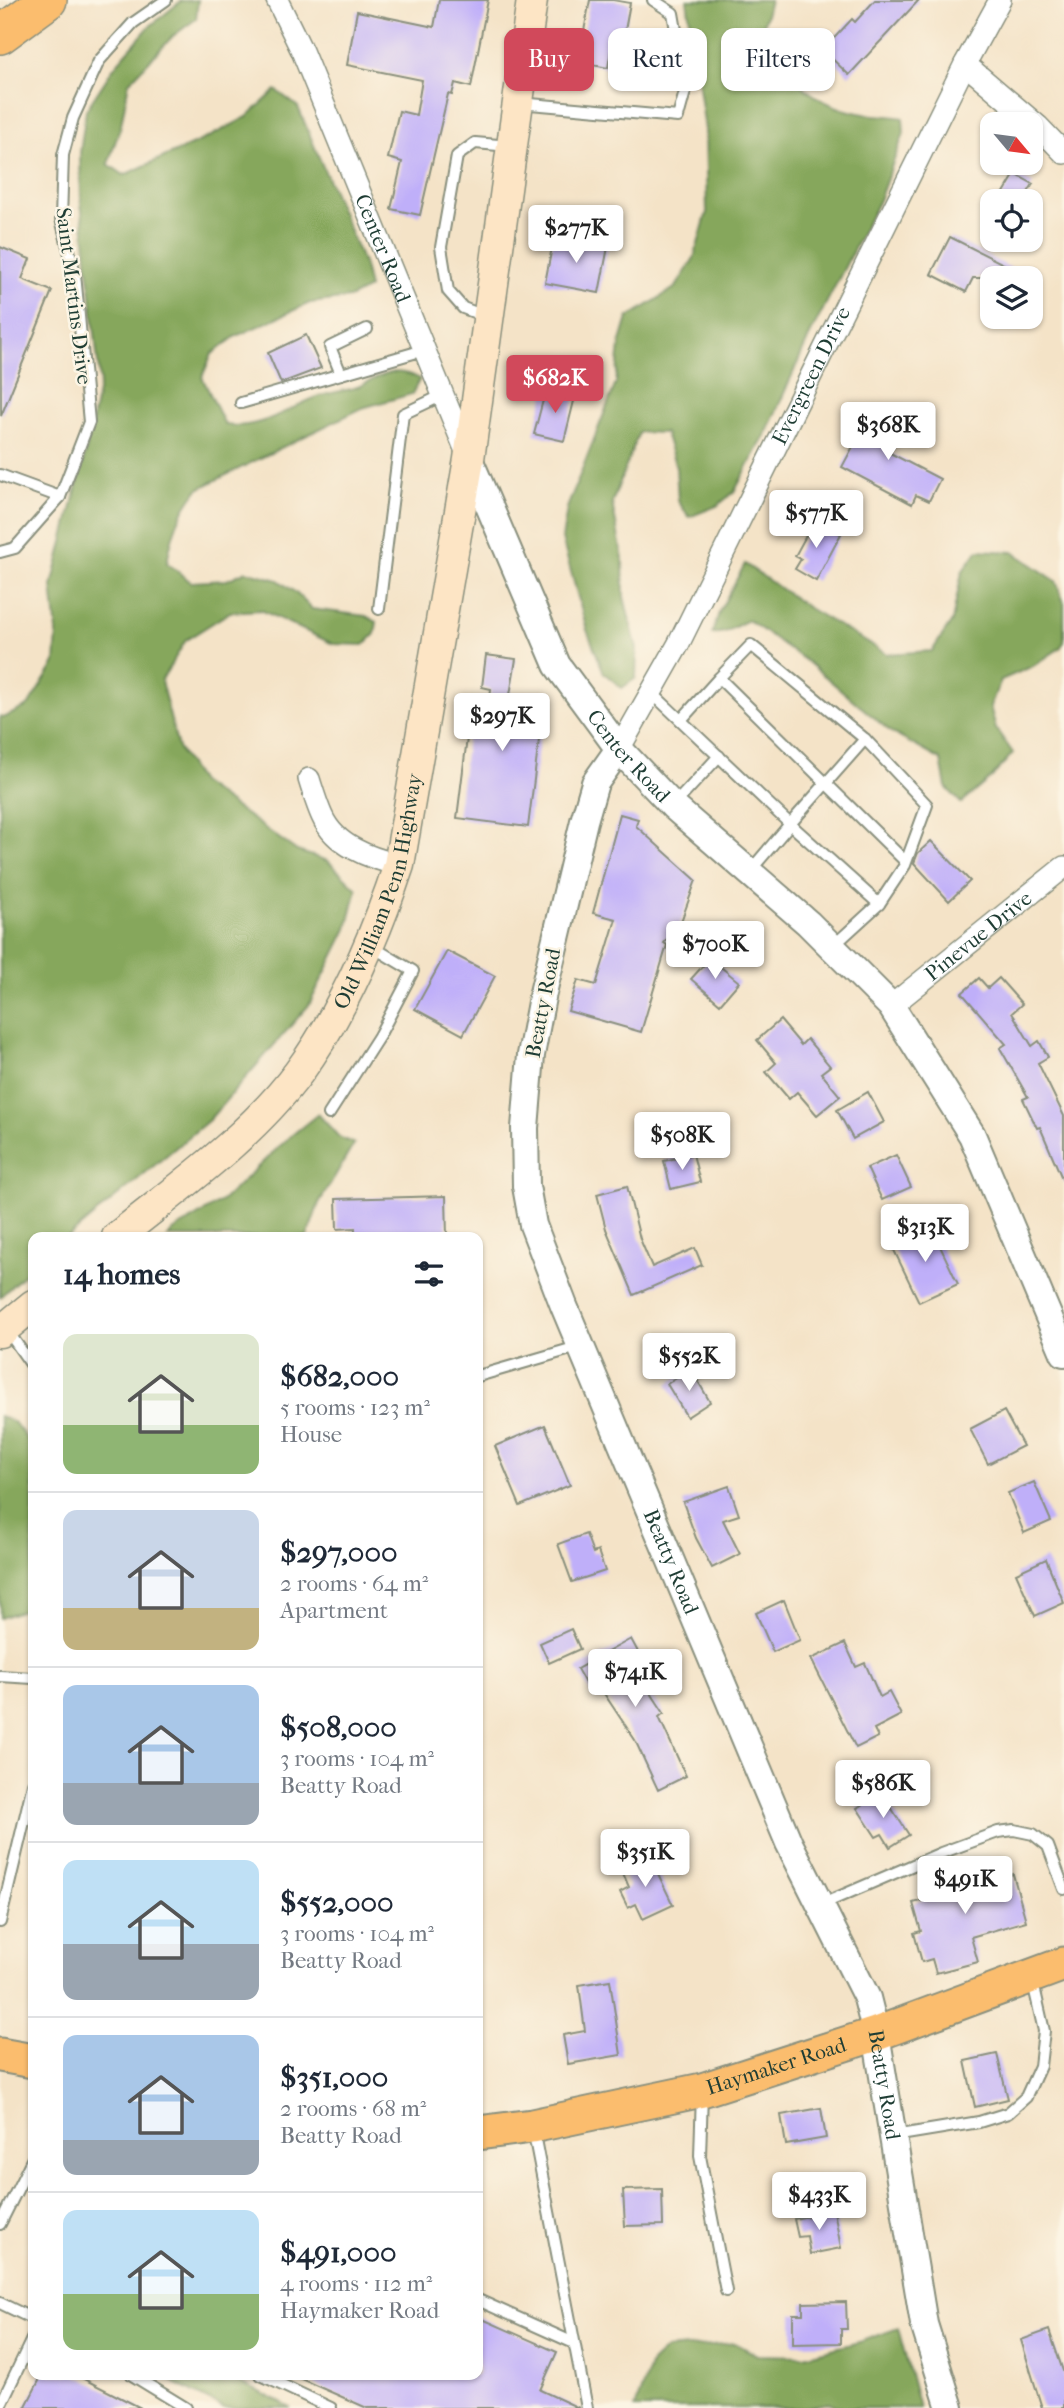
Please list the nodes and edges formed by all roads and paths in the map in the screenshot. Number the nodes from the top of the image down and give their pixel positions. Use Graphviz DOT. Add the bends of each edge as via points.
graph roads {
  1 [pos="48,0"];
  2 [pos="166,0"];
  3 [pos="277,0"];
  4 [pos="532,0"];
  5 [pos="653,0"];
  6 [pos="1000,0"];
  7 [pos="0,35"];
  8 [pos="965,64"];
  9 [pos="519,103"];
  10 [pos="513,146"];
  11 [pos="1064,153"];
  12 [pos="489,318"];
  13 [pos="367,329"];
  14 [pos="424,350"];
  15 [pos="341,374"];
  16 [pos="443,395"];
  17 [pos="241,403"];
  18 [pos="469,459"];
  19 [pos="0,475"];
  20 [pos="60,497"];
  21 [pos="0,552"];
  22 [pos="379,610"];
  23 [pos="719,678"];
  24 [pos="651,692"];
  25 [pos="681,720"];
  26 [pos="865,739"];
  27 [pos="619,749"];
  28 [pos="719,756"];
  29 [pos="309,779"];
  30 [pos="826,783"];
  31 [pos="673,806"];
  32 [pos="790,824"];
  33 [pos="906,862"];
  34 [pos="399,865"];
  35 [pos="1064,867"];
  36 [pos="749,872"];
  37 [pos="879,904"];
  38 [pos="369,945"];
  39 [pos="832,947"];
  40 [pos="891,1006"];
  41 [pos="329,1114"];
  42 [pos="123,1232"];
  43 [pos="28,1309"];
  44 [pos="3,1330"];
  45 [pos="581,1346"];
  46 [pos="1064,1353"];
  47 [pos="28,1361"];
  48 [pos="483,1375"];
  49 [pos="0,1676"];
  50 [pos="28,1678"];
  51 [pos="28,1805"];
  52 [pos="1064,1889"];
  53 [pos="820,1905"];
  54 [pos="0,1922"];
  55 [pos="1064,1964"];
  56 [pos="1032,1976"];
  57 [pos="876,2034"];
  58 [pos="0,2054"];
  59 [pos="28,2061"];
  60 [pos="702,2090"];
  61 [pos="532,2126"];
  62 [pos="483,2132"];
  63 [pos="892,2136"];
  64 [pos="28,2168"];
  65 [pos="0,2224"];
  66 [pos="726,2291"];
  67 [pos="0,2303"];
  68 [pos="483,2303"];
  69 [pos="28,2317"];
  70 [pos="574,2343"];
  71 [pos="28,2347"];
  72 [pos="140,2380"];
  73 [pos="272,2380"];
  74 [pos="0,2406"];
  75 [pos="186,2408"];
  76 [pos="331,2408"];
  77 [pos="587,2408"];
  78 [pos="950,2408"];
  1 -- 7 [label="highway"];
  2 -- 20 [label="lane, Saint Martins Drive" via="133,23 99,61 73,118 63,155 61,219 75,274 89,422"];
  3 -- 14 [label="street, Center Road"];
  4 -- 9 [label="main road, Old William Penn Highway"];
  5 -- 9 [label="lane" via="673,13 686,88 678,117"];
  6 -- 8 [label="street, Evergreen Drive"];
  8 -- 11 [label="street"];
  8 -- 24 [label="street, Evergreen Drive"];
  9 -- 10 [label="main road, Old William Penn Highway"];
  10 -- 12 [label="main road, Old William Penn Highway"];
  10 -- 12 [label="lane" via="475,143 457,156 441,247 447,291 463,308"];
  12 -- 18 [label="main road, Old William Penn Highway"];
  13 -- 15 [label="lane" via="330,347"];
  14 -- 15 [label="lane"];
  14 -- 16 [label="street, Center Road"];
  15 -- 17 [label="lane"];
  16 -- 18 [label="street, Center Road"];
  16 -- 22 [label="lane" via="403,414"];
  18 -- 27 [label="street, Center Road" via="558,665"];
  18 -- 34 [label="main road, Old William Penn Highway"];
  19 -- 20 [label="lane"];
  20 -- 21 [label="lane, Saint Martins Drive" via="15,548"];
  23 -- 25 [label="lane"];
  23 -- 26 [label="lane" via="751,645"];
  23 -- 30 [label="lane"];
  24 -- 25 [label="lane"];
  24 -- 27 [label="street, Evergreen Drive"];
  25 -- 28 [label="lane"];
  26 -- 30 [label="lane"];
  26 -- 33 [label="lane" via="927,804"];
  27 -- 31 [label="street, Center Road"];
  27 -- 45 [label="street, Beatty Road" via="595,783 584,821 542,997 525,1128 526,1186 533,1225"];
  28 -- 31 [label="lane"];
  28 -- 32 [label="lane"];
  29 -- 34 [label="street" via="323,819 343,842 370,858"];
  30 -- 32 [label="lane"];
  30 -- 33 [label="lane"];
  31 -- 36 [label="street, Center Road"];
  32 -- 36 [label="lane"];
  32 -- 37 [label="lane"];
  33 -- 37 [label="lane"];
  34 -- 38 [label="main road, Old William Penn Highway"];
  35 -- 40 [label="street, Pinevue Drive"];
  36 -- 39 [label="street, Center Road"];
  37 -- 39 [label="lane"];
  38 -- 41 [label="lane" via="413,971 379,1036"];
  38 -- 42 [label="main road, Old William Penn Highway" via="298,1073 209,1163"];
  39 -- 40 [label="street, Center Road"];
  40 -- 46 [label="street, Center Road" via="972,1135"];
  43 -- 44 [label="main road"];
  44 -- 47 [label="lane"];
  45 -- 48 [label="lane"];
  45 -- 53 [label="street, Beatty Road" via="784,1830"];
  49 -- 50 [label="lane"];
  51 -- 54 [label="lane"];
  52 -- 53 [label="lane" via="1048,1846 1032,1833 1014,1830 941,1853"];
  53 -- 57 [label="street, Beatty Road" via="867,1998"];
  55 -- 56 [label="main road, Haymaker Road"];
  56 -- 57 [label="main road, Haymaker Road"];
  56 -- 63 [label="lane" via="1044,2031 1040,2066 1026,2097 1008,2113 979,2122"];
  57 -- 60 [label="main road, Haymaker Road"];
  57 -- 63 [label="street, Beatty Road"];
  58 -- 59 [label="main road"];
  60 -- 61 [label="main road, Haymaker Road"];
  60 -- 66 [label="lane" via="700,2156"];
  61 -- 62 [label="main road, Haymaker Road"];
  61 -- 70 [label="lane"];
  63 -- 78 [label="street, Beatty Road" via="924,2324"];
  64 -- 65 [label="lane"];
  67 -- 69 [label="lane"];
  68 -- 70 [label="lane"];
  70 -- 77 [label="lane"];
  71 -- 74 [label="lane"];
  72 -- 75 [label="lane"];
  73 -- 76 [label="lane"];
}
